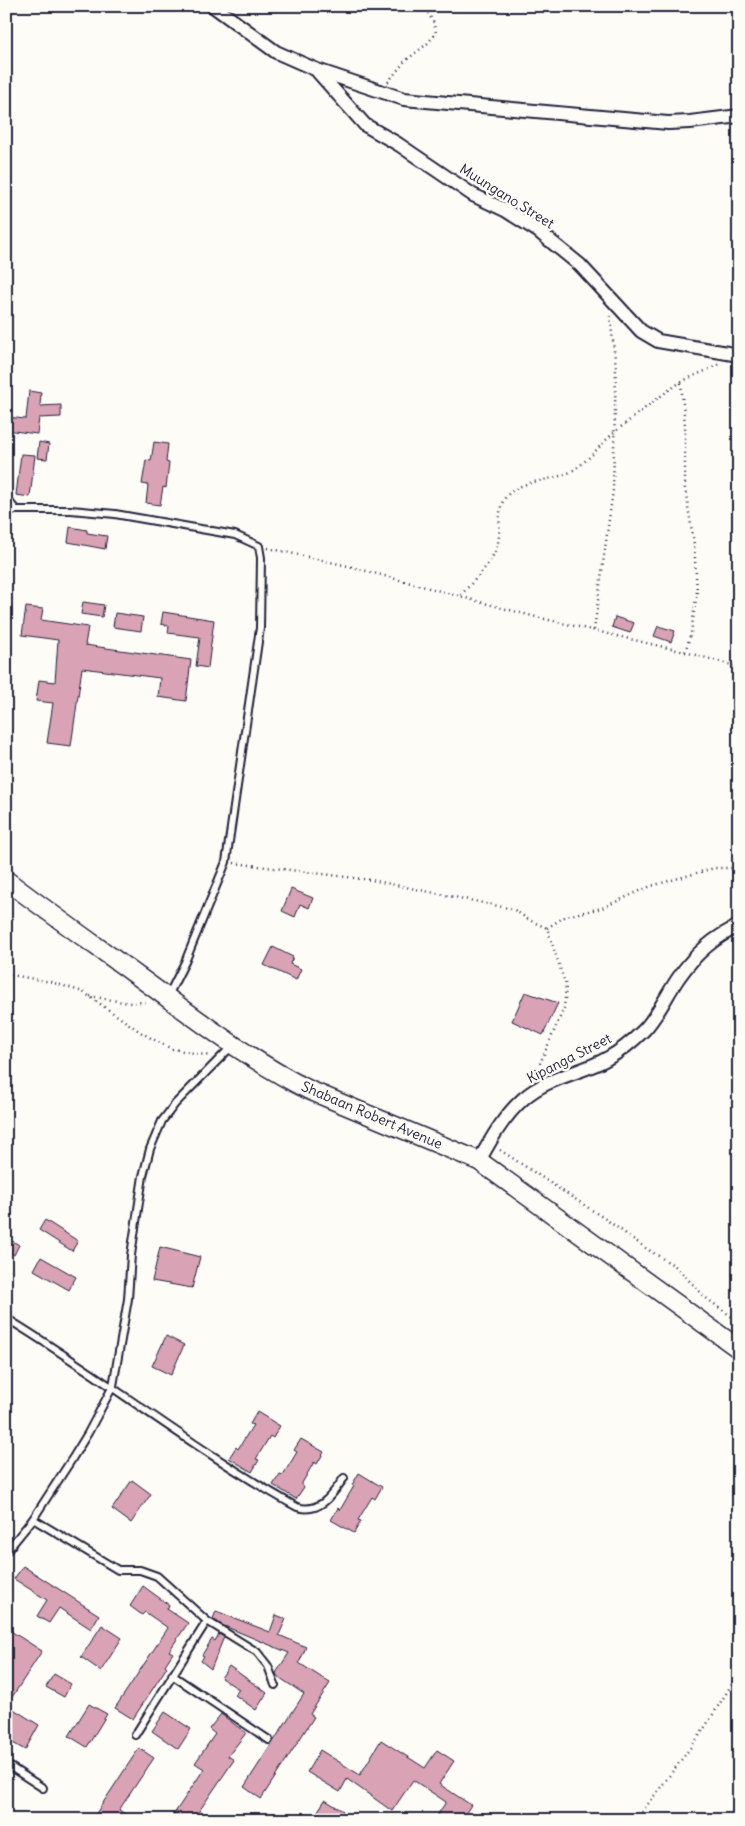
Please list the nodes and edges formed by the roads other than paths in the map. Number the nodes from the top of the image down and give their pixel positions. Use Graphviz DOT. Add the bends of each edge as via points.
graph roads {
  1 [pos="212,6"];
  2 [pos="317,70"];
  3 [pos="739,116"];
  4 [pos="737,355"];
  5 [pos="6,498"];
  6 [pos="6,510"];
  7 [pos="16,510"];
  8 [pos="6,880"];
  9 [pos="739,926"];
  10 [pos="167,997"];
  11 [pos="227,1051"];
  12 [pos="479,1161"];
  13 [pos="6,1318"];
  14 [pos="739,1349"];
  15 [pos="112,1386"];
  16 [pos="344,1478"];
  17 [pos="33,1519"];
  18 [pos="6,1552"];
  19 [pos="207,1620"];
  20 [pos="172,1675"];
  21 [pos="275,1685"];
  22 [pos="135,1735"];
  23 [pos="269,1740"];
  24 [pos="6,1764"];
  25 [pos="43,1788"];
  1 -- 2 [label="street, Muungano Street" via="264,45"];
  2 -- 3 [label="street, Muungano Street" via="374,91 420,102 668,123"];
  2 -- 4 [label="street, Muungano Street" via="365,125 473,195 538,230 580,264 641,331 658,341"];
  5 -- 7 [label="lane"];
  6 -- 7 [label="lane"];
  7 -- 10 [label="lane" via="115,514 235,535 259,546 261,572 256,660 226,862 186,962"];
  8 -- 10 [label="street, Shabaan Robert Avenue"];
  9 -- 12 [label="street, Kipanga Street" via="720,933 700,951 645,1029 630,1043 607,1059 548,1083 523,1099 500,1126"];
  10 -- 11 [label="street, Shabaan Robert Avenue"];
  11 -- 12 [label="street, Shabaan Robert Avenue" via="309,1090"];
  11 -- 15 [label="lane" via="175,1104 162,1121 150,1149 137,1213 128,1299"];
  12 -- 14 [label="street, Shabaan Robert Avenue"];
  13 -- 15 [label="lane"];
  15 -- 16 [label="lane" via="218,1459 297,1507 310,1510 318,1507"];
  15 -- 17 [label="lane" via="88,1433"];
  17 -- 18 [label="lane"];
  17 -- 19 [label="lane" via="118,1570 140,1570 157,1576"];
  19 -- 20 [label="lane"];
  19 -- 21 [label="lane" via="257,1652 268,1666"];
  20 -- 22 [label="lane"];
  20 -- 23 [label="lane"];
  24 -- 25 [label="lane"];
}
